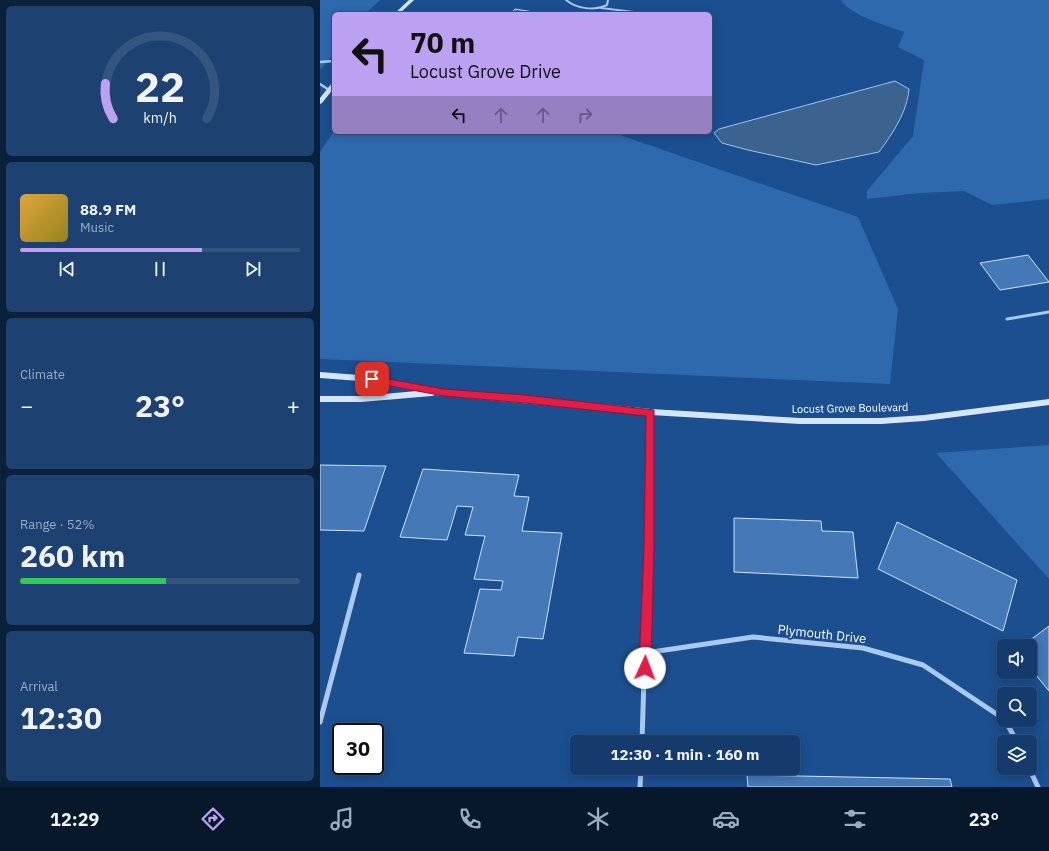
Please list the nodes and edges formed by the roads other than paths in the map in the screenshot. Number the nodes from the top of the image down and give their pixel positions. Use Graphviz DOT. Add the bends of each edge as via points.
graph roads {
  1 [pos="412,0"];
  2 [pos="566,0"];
  3 [pos="608,0"];
  4 [pos="601,8"];
  5 [pos="398,12"];
  6 [pos="634,12"];
  7 [pos="332,61"];
  8 [pos="320,62"];
  9 [pos="320,84"];
  10 [pos="332,86"];
  11 [pos="329,90"];
  12 [pos="320,102"];
  13 [pos="1049,312"];
  14 [pos="1007,319"];
  15 [pos="320,375"];
  16 [pos="444,392"];
  17 [pos="320,399"];
  18 [pos="1049,402"];
  19 [pos="650,412"];
  20 [pos="359,575"];
  21 [pos="645,653"];
  22 [pos="997,715"];
  23 [pos="320,722"];
  24 [pos="642,735"];
  25 [pos="641,775"];
  26 [pos="1032,775"];
  27 [pos="640,787"];
  28 [pos="1038,787"];
  1 -- 5 [label="street"];
  2 -- 4 [label="lane" via="576,5"];
  3 -- 4 [label="lane" via="607,5"];
  4 -- 6 [label="lane"];
  7 -- 8 [label="street"];
  9 -- 11 [label="street"];
  10 -- 11 [label="street"];
  11 -- 12 [label="street"];
  13 -- 14 [label="lane"];
  15 -- 16 [label="street" via="372,379"];
  16 -- 17 [label="street" via="361,399"];
  16 -- 19 [label="street, Locust Grove Boulevard"];
  18 -- 19 [label="street, Locust Grove Boulevard" via="966,414 881,421 800,421"];
  19 -- 21 [label="street"];
  20 -- 23 [label="street"];
  21 -- 22 [label="street, Plymouth Drive" via="753,637 863,648 923,665"];
  21 -- 24 [label="street"];
  25 -- 27 [label="street"];
  26 -- 28 [label="street"];
}
